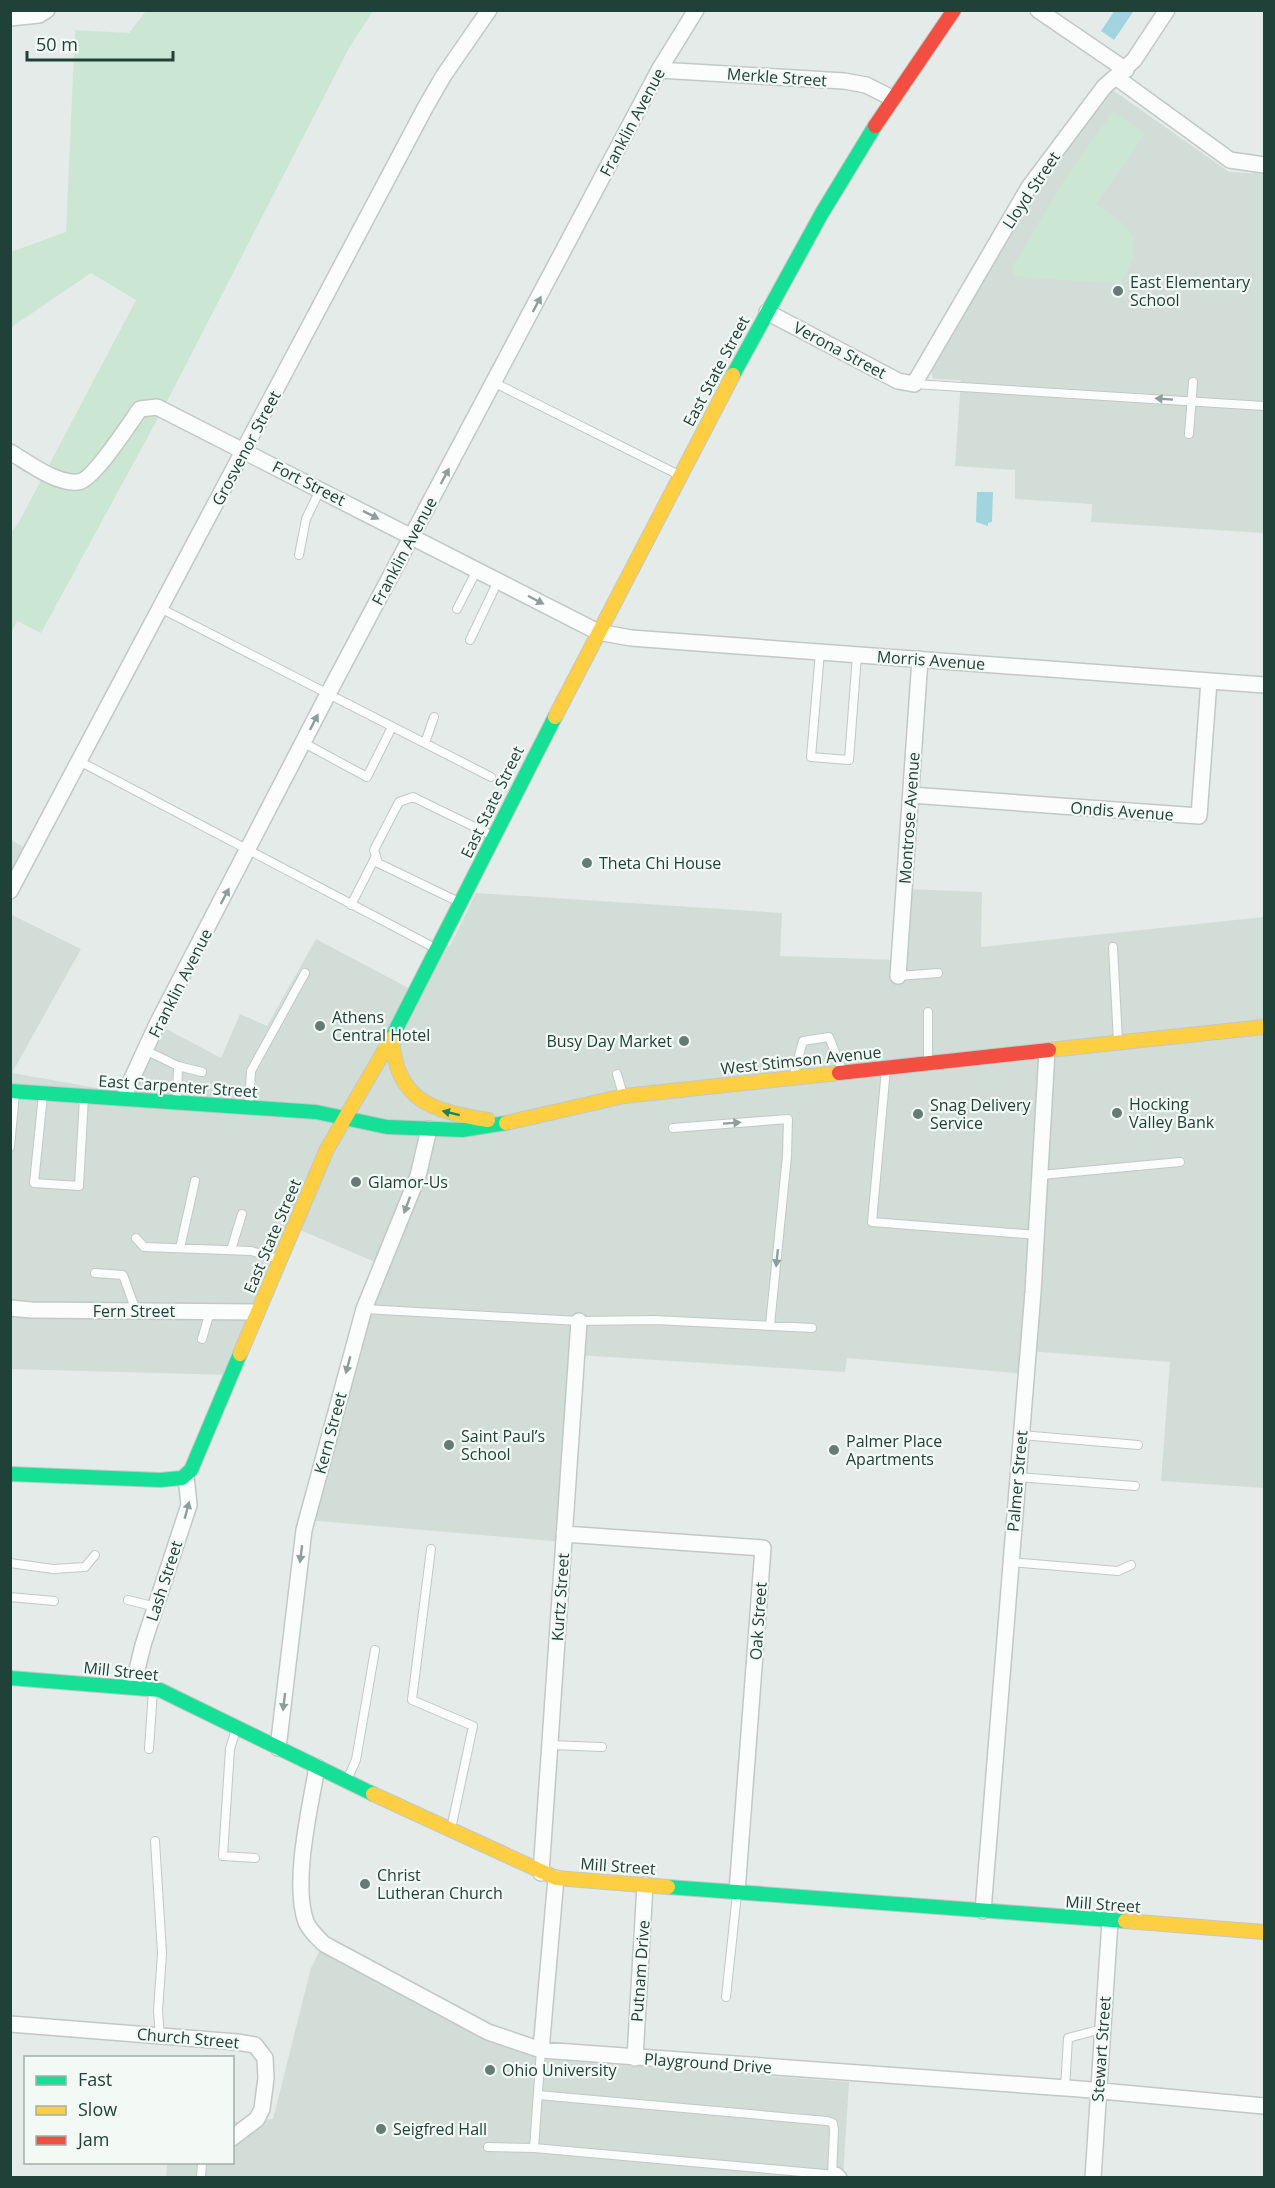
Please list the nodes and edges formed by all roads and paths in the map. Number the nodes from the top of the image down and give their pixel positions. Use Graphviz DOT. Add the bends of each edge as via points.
graph roads {
  1 [pos="47,10"];
  2 [pos="489,10"];
  3 [pos="696,10"];
  4 [pos="954,10"];
  5 [pos="1038,10"];
  6 [pos="1167,10"];
  7 [pos="10,18"];
  8 [pos="659,70"];
  9 [pos="1121,74"];
  10 [pos="892,98"];
  11 [pos="1264,165"];
  12 [pos="766,312"];
  13 [pos="495,382"];
  14 [pos="1193,382"];
  15 [pos="914,384"];
  16 [pos="1192,401"];
  17 [pos="1264,406"];
  18 [pos="1189,434"];
  19 [pos="244,450"];
  20 [pos="10,452"];
  21 [pos="681,476"];
  22 [pos="321,489"];
  23 [pos="412,536"];
  24 [pos="299,555"];
  25 [pos="477,570"];
  26 [pos="498,581"];
  27 [pos="160,608"];
  28 [pos="457,609"];
  29 [pos="598,632"];
  30 [pos="470,640"];
  31 [pos="820,652"];
  32 [pos="857,655"];
  33 [pos="920,659"];
  34 [pos="1209,681"];
  35 [pos="1264,686"];
  36 [pos="328,694"];
  37 [pos="434,717"];
  38 [pos="392,727"];
  39 [pos="304,743"];
  40 [pos="425,743"];
  41 [pos="79,761"];
  42 [pos="491,777"];
  43 [pos="911,795"];
  44 [pos="494,836"];
  45 [pos="249,852"];
  46 [pos="376,856"];
  47 [pos="10,891"];
  48 [pos="460,903"];
  49 [pos="351,905"];
  50 [pos="1113,947"];
  51 [pos="437,949"];
  52 [pos="305,973"];
  53 [pos="938,973"];
  54 [pos="898,976"];
  55 [pos="928,1012"];
  56 [pos="1264,1027"];
  57 [pos="392,1037"];
  58 [pos="1118,1042"];
  59 [pos="145,1050"];
  60 [pos="1047,1051"];
  61 [pos="927,1063"];
  62 [pos="178,1066"];
  63 [pos="886,1067"];
  64 [pos="202,1072"];
  65 [pos="842,1072"];
  66 [pos="617,1074"];
  67 [pos="793,1077"];
  68 [pos="13,1091"];
  69 [pos="44,1093"];
  70 [pos="84,1096"];
  71 [pos="624,1096"];
  72 [pos="123,1098"];
  73 [pos="177,1102"];
  74 [pos="249,1107"];
  75 [pos="343,1119"];
  76 [pos="509,1123"];
  77 [pos="673,1128"];
  78 [pos="429,1129"];
  79 [pos="10,1147"];
  80 [pos="1180,1162"];
  81 [pos="1041,1175"];
  82 [pos="195,1181"];
  83 [pos="242,1214"];
  84 [pos="1037,1235"];
  85 [pos="136,1238"];
  86 [pos="180,1248"];
  87 [pos="231,1250"];
  88 [pos="279,1259"];
  89 [pos="94,1273"];
  90 [pos="10,1308"];
  91 [pos="364,1309"];
  92 [pos="136,1311"];
  93 [pos="210,1312"];
  94 [pos="257,1312"];
  95 [pos="579,1321"];
  96 [pos="770,1325"];
  97 [pos="812,1328"];
  98 [pos="202,1339"];
  99 [pos="1021,1435"];
  100 [pos="1138,1445"];
  101 [pos="10,1474"];
  102 [pos="186,1476"];
  103 [pos="1017,1477"];
  104 [pos="1136,1486"];
  105 [pos="564,1534"];
  106 [pos="431,1549"];
  107 [pos="94,1555"];
  108 [pos="1010,1562"];
  109 [pos="10,1563"];
  110 [pos="1131,1565"];
  111 [pos="10,1597"];
  112 [pos="128,1600"];
  113 [pos="54,1601"];
  114 [pos="156,1607"];
  115 [pos="375,1650"];
  116 [pos="10,1678"];
  117 [pos="133,1686"];
  118 [pos="154,1689"];
  119 [pos="236,1728"];
  120 [pos="549,1745"];
  121 [pos="602,1747"];
  122 [pos="278,1748"];
  123 [pos="149,1749"];
  124 [pos="317,1767"];
  125 [pos="346,1782"];
  126 [pos="450,1832"];
  127 [pos="155,1841"];
  128 [pos="255,1858"];
  129 [pos="541,1873"];
  130 [pos="556,1878"];
  131 [pos="645,1885"];
  132 [pos="737,1892"];
  133 [pos="983,1911"];
  134 [pos="1110,1921"];
  135 [pos="1264,1932"];
  136 [pos="726,1996"];
  137 [pos="10,2024"];
  138 [pos="1102,2029"];
  139 [pos="160,2036"];
  140 [pos="541,2050"];
  141 [pos="635,2058"];
  142 [pos="1065,2088"];
  143 [pos="1098,2091"];
  144 [pos="537,2095"];
  145 [pos="1264,2106"];
  146 [pos="234,2136"];
  147 [pos="488,2147"];
  148 [pos="534,2148"];
  149 [pos="836,2176"];
  150 [pos="1093,2178"];
  1 -- 7 [label="street" via="39,15"];
  2 -- 19 [label="street, Grosvenor Street" via="425,108"];
  3 -- 8 [label="street, Franklin Avenue"];
  4 -- 10 [label="main road, East State Street"];
  5 -- 9 [label="street"];
  6 -- 9 [label="street, Lloyd Street"];
  8 -- 10 [label="street, Merkle Street" via="844,81 866,85"];
  13 -- 8 [label="street, Franklin Avenue, one-way"];
  9 -- 11 [label="street" via="1230,160"];
  9 -- 15 [label="street, Lloyd Street" via="1104,87 1029,187"];
  10 -- 12 [label="main road, East State Street"];
  12 -- 15 [label="street, Verona Street" via="898,381"];
  12 -- 21 [label="main road, East State Street"];
  13 -- 21 [label="lane"];
  23 -- 13 [label="street, Franklin Avenue, one-way"];
  14 -- 16 [label="lane"];
  16 -- 15 [label="lane, one-way"];
  16 -- 17 [label="lane"];
  16 -- 18 [label="lane"];
  19 -- 20 [label="street, Fort Street" via="151,406 140,409 96,471 80,482 60,479"];
  19 -- 22 [label="street, Fort Street"];
  19 -- 27 [label="street, Grosvenor Street"];
  21 -- 29 [label="main road, East State Street"];
  22 -- 23 [label="street, Fort Street, one-way"];
  22 -- 24 [label="lane" via="306,519"];
  23 -- 25 [label="street, Fort Street"];
  23 -- 36 [label="street, Franklin Avenue"];
  25 -- 26 [label="street, Fort Street"];
  25 -- 28 [label="lane"];
  26 -- 29 [label="street, Fort Street, one-way"];
  26 -- 30 [label="lane"];
  27 -- 36 [label="lane"];
  27 -- 41 [label="street, Grosvenor Street"];
  29 -- 31 [label="street, Morris Avenue" via="631,638"];
  29 -- 44 [label="main road, East State Street"];
  31 -- 32 [label="street, Morris Avenue"];
  31 -- 32 [label="lane" via="811,757 849,760"];
  32 -- 33 [label="street, Morris Avenue"];
  33 -- 34 [label="street, Morris Avenue"];
  33 -- 43 [label="street, Montrose Avenue"];
  34 -- 35 [label="street, Morris Avenue"];
  34 -- 43 [label="street, Ondis Avenue" via="1199,816"];
  36 -- 38 [label="lane"];
  39 -- 36 [label="street, Franklin Avenue, one-way"];
  37 -- 40 [label="lane"];
  38 -- 39 [label="lane" via="367,777"];
  38 -- 40 [label="lane"];
  39 -- 45 [label="street, Franklin Avenue"];
  40 -- 42 [label="lane"];
  41 -- 45 [label="lane"];
  41 -- 47 [label="street, Grosvenor Street"];
  43 -- 54 [label="street, Montrose Avenue"];
  44 -- 46 [label="lane" via="413,797 399,802 374,850"];
  44 -- 48 [label="main road, East State Street"];
  45 -- 49 [label="lane"];
  59 -- 45 [label="street, Franklin Avenue, one-way"];
  46 -- 48 [label="lane" via="378,863"];
  46 -- 49 [label="lane"];
  48 -- 51 [label="main road, East State Street"];
  49 -- 51 [label="lane"];
  50 -- 58 [label="lane"];
  51 -- 57 [label="main road, East State Street"];
  52 -- 74 [label="lane" via="251,1071"];
  53 -- 54 [label="lane"];
  55 -- 61 [label="lane"];
  56 -- 58 [label="main road, West Stimson Avenue"];
  57 -- 75 [label="main road, East State Street"];
  76 -- 57 [label="main road, one-way" via="452,1114 414,1096 395,1069"];
  58 -- 60 [label="main road, West Stimson Avenue"];
  59 -- 62 [label="lane"];
  59 -- 72 [label="street, Franklin Avenue"];
  60 -- 61 [label="main road, West Stimson Avenue"];
  60 -- 81 [label="street, Palmer Street"];
  61 -- 63 [label="main road, West Stimson Avenue"];
  62 -- 64 [label="lane"];
  62 -- 73 [label="lane"];
  63 -- 65 [label="main road, West Stimson Avenue"];
  63 -- 84 [label="lane" via="872,1222"];
  65 -- 67 [label="main road, West Stimson Avenue"];
  65 -- 67 [label="lane" via="829,1037 803,1041"];
  66 -- 71 [label="lane"];
  67 -- 71 [label="main road, West Stimson Avenue"];
  68 -- 69 [label="main road, East Carpenter Street"];
  68 -- 79 [label="lane"];
  69 -- 70 [label="main road, East Carpenter Street"];
  69 -- 70 [label="lane" via="34,1183 80,1186"];
  70 -- 72 [label="main road, East Carpenter Street"];
  71 -- 76 [label="main road, West Stimson Avenue"];
  72 -- 73 [label="main road, East Carpenter Street"];
  73 -- 74 [label="main road, East Carpenter Street"];
  74 -- 75 [label="main road, East Carpenter Street" via="315,1112"];
  75 -- 78 [label="main road, West Stimson Avenue"];
  75 -- 88 [label="main road, East State Street"];
  76 -- 78 [label="main road, West Stimson Avenue" via="462,1130"];
  77 -- 96 [label="lane, one-way" via="788,1119"];
  78 -- 91 [label="street, Kern Street, one-way" via="418,1176"];
  80 -- 81 [label="lane"];
  81 -- 84 [label="street, Palmer Street"];
  82 -- 86 [label="lane"];
  83 -- 87 [label="lane"];
  84 -- 99 [label="street, Palmer Street"];
  85 -- 86 [label="lane" via="144,1246"];
  86 -- 87 [label="lane"];
  87 -- 88 [label="lane"];
  88 -- 94 [label="main road, East State Street"];
  89 -- 92 [label="lane" via="123,1275"];
  90 -- 92 [label="street, Fern Street"];
  91 -- 95 [label="lane"];
  91 -- 122 [label="street, Kern Street, one-way" via="304,1530"];
  92 -- 93 [label="street, Fern Street"];
  93 -- 94 [label="street, Fern Street"];
  93 -- 98 [label="lane"];
  94 -- 102 [label="main road, East State Street" via="204,1442"];
  95 -- 96 [label="lane"];
  95 -- 105 [label="street, Kurtz Street"];
  96 -- 97 [label="lane"];
  99 -- 100 [label="lane"];
  99 -- 103 [label="street, Palmer Street"];
  101 -- 102 [label="main road" via="160,1480"];
  114 -- 102 [label="street, Lash Street, one-way" via="189,1502"];
  103 -- 104 [label="lane"];
  103 -- 108 [label="street, Palmer Street"];
  105 -- 120 [label="street, Kurtz Street"];
  105 -- 132 [label="street, Oak Street" via="763,1548"];
  106 -- 126 [label="lane" via="412,1700 473,1726"];
  107 -- 109 [label="lane" via="86,1567 53,1569"];
  108 -- 110 [label="lane" via="1118,1571"];
  108 -- 133 [label="street, Palmer Street"];
  111 -- 113 [label="lane"];
  112 -- 114 [label="lane"];
  114 -- 117 [label="street, Lash Street"];
  115 -- 125 [label="lane" via="356,1760"];
  116 -- 117 [label="main road, Mill Street"];
  117 -- 118 [label="main road, Mill Street"];
  118 -- 119 [label="main road, Mill Street"];
  118 -- 123 [label="lane"];
  119 -- 122 [label="main road, Mill Street"];
  119 -- 128 [label="lane" via="230,1749 223,1856"];
  120 -- 121 [label="lane"];
  120 -- 129 [label="street, Kurtz Street"];
  122 -- 124 [label="main road, Mill Street"];
  124 -- 125 [label="main road, Mill Street"];
  124 -- 140 [label="street, Playground Drive" via="302,1868 304,1909 311,1931 324,1944 488,2032"];
  125 -- 126 [label="main road, Mill Street"];
  126 -- 129 [label="main road, Mill Street"];
  127 -- 139 [label="lane" via="162,1953"];
  129 -- 130 [label="main road, Mill Street"];
  130 -- 131 [label="main road, Mill Street"];
  130 -- 140 [label="street"];
  131 -- 132 [label="main road, Mill Street"];
  131 -- 141 [label="street, Putnam Drive"];
  132 -- 133 [label="main road, Mill Street"];
  132 -- 136 [label="lane"];
  133 -- 134 [label="main road, Mill Street"];
  134 -- 135 [label="main road, Mill Street"];
  134 -- 138 [label="street, Stewart Street"];
  137 -- 139 [label="street, Church Street"];
  138 -- 142 [label="lane" via="1068,2038"];
  138 -- 143 [label="street, Stewart Street"];
  139 -- 146 [label="street, Church Street" via="237,2042 261,2051 266,2078 262,2109 257,2119"];
  140 -- 141 [label="street, Playground Drive"];
  140 -- 144 [label="lane"];
  141 -- 142 [label="street, Playground Drive"];
  142 -- 143 [label="street, Playground Drive"];
  143 -- 145 [label="street, Playground Drive"];
  143 -- 150 [label="street, Stewart Street"];
  144 -- 148 [label="lane"];
  144 -- 149 [label="lane" via="827,2121 834,2130"];
  147 -- 148 [label="lane"];
  148 -- 149 [label="lane"];
}
